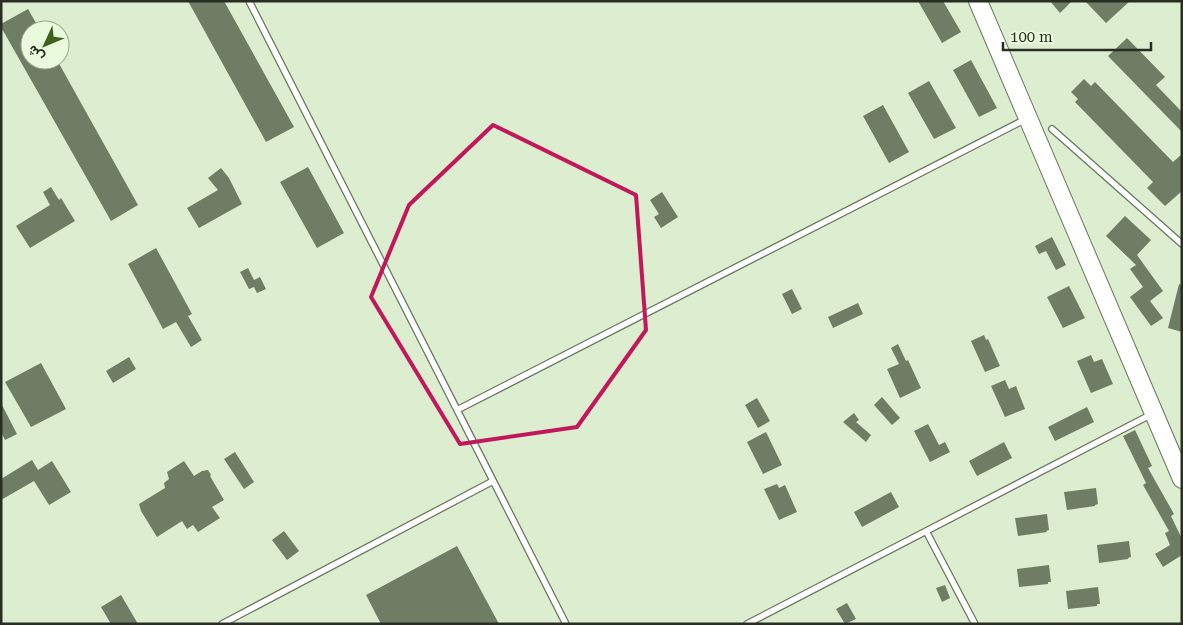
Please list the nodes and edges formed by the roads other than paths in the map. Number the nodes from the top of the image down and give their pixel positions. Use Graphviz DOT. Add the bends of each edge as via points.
graph roads {
  1 [pos="249,1"];
  2 [pos="978,1"];
  3 [pos="1028,118"];
  4 [pos="1052,129"];
  5 [pos="1182,244"];
  6 [pos="457,410"];
  7 [pos="1154,413"];
  8 [pos="1182,479"];
  9 [pos="493,482"];
  10 [pos="926,531"];
  11 [pos="222,624"];
  12 [pos="566,624"];
  13 [pos="747,624"];
  14 [pos="975,624"];
  1 -- 6 [label="lane"];
  2 -- 3 [label="main road"];
  3 -- 6 [label="lane"];
  3 -- 7 [label="main road"];
  4 -- 5 [label="lane"];
  6 -- 9 [label="lane"];
  7 -- 8 [label="main road"];
  7 -- 10 [label="lane"];
  9 -- 11 [label="lane"];
  9 -- 12 [label="lane"];
  10 -- 13 [label="lane"];
  10 -- 14 [label="lane"];
}
